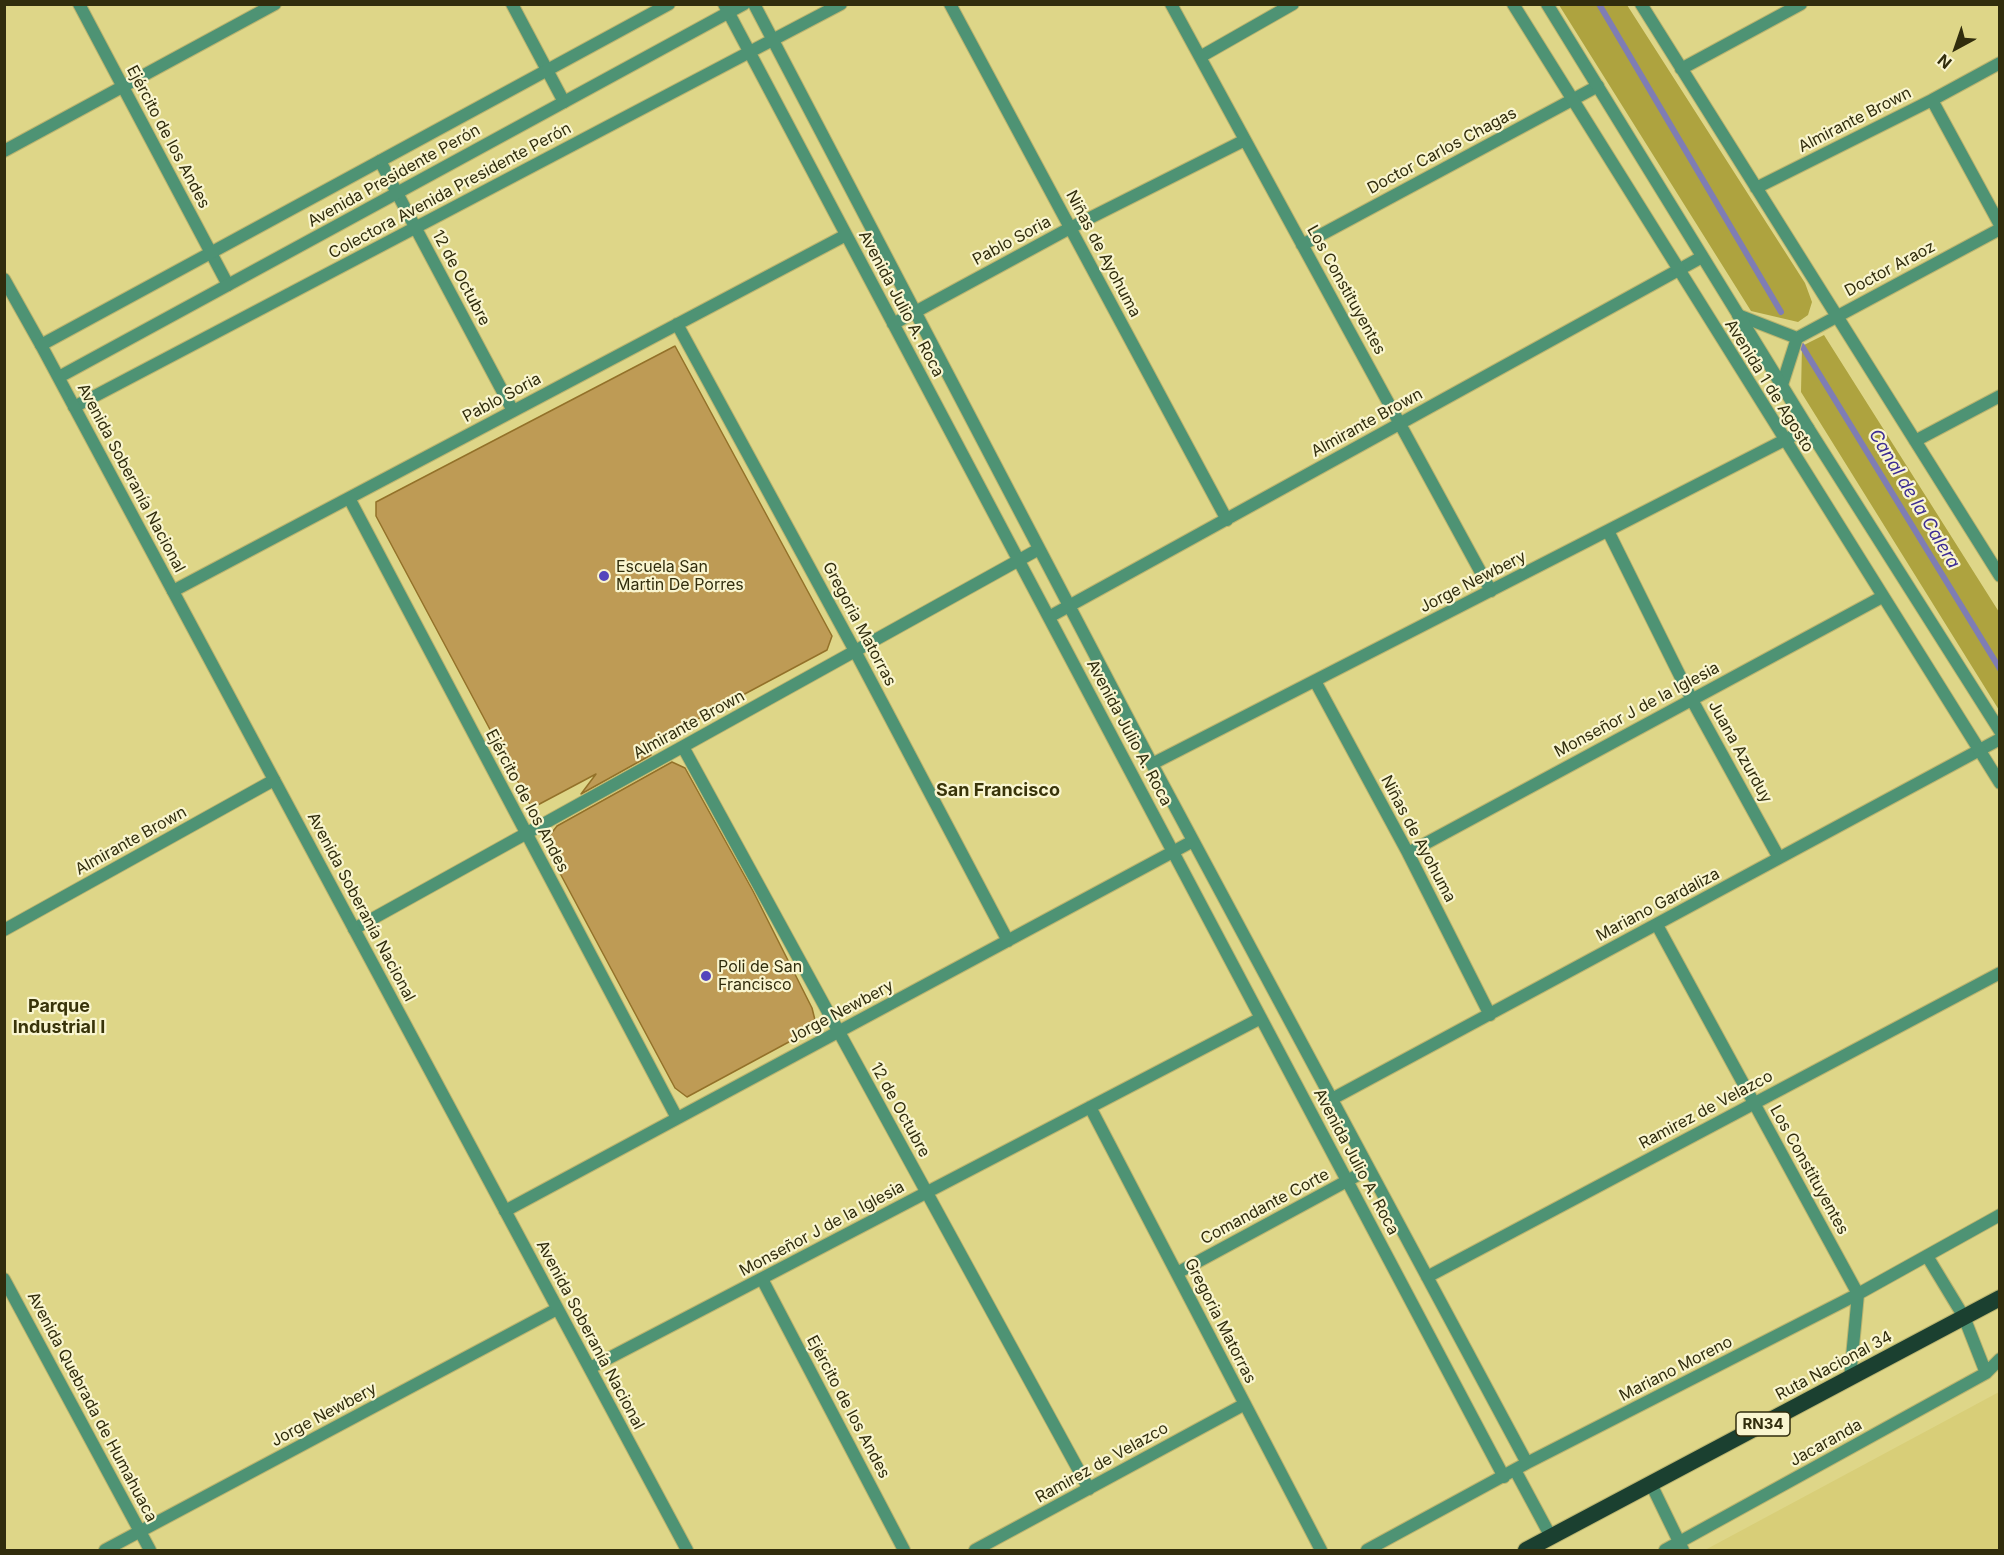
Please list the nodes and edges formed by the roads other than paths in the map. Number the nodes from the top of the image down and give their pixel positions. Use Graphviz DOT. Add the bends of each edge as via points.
graph roads {
  1 [pos="79,4"];
  2 [pos="275,4"];
  3 [pos="512,4"];
  4 [pos="669,4"];
  5 [pos="744,4"];
  6 [pos="754,4"];
  7 [pos="841,4"];
  8 [pos="950,4"];
  9 [pos="1172,4"];
  10 [pos="1293,4"];
  11 [pos="1513,4"];
  12 [pos="1547,4"];
  13 [pos="1641,4"];
  14 [pos="1801,4"];
  15 [pos="726,9"];
  16 [pos="773,40"];
  17 [pos="749,53"];
  18 [pos="1200,57"];
  19 [pos="2000,63"];
  20 [pos="1681,69"];
  21 [pos="547,70"];
  22 [pos="1598,86"];
  23 [pos="123,87"];
  24 [pos="1572,100"];
  25 [pos="1932,100"];
  26 [pos="564,102"];
  27 [pos="1245,140"];
  28 [pos="4,151"];
  29 [pos="380,161"];
  30 [pos="1756,188"];
  31 [pos="397,193"];
  32 [pos="2000,227"];
  33 [pos="415,228"];
  34 [pos="1070,228"];
  35 [pos="846,235"];
  36 [pos="1302,245"];
  37 [pos="211,253"];
  38 [pos="1702,257"];
  39 [pos="1678,270"];
  40 [pos="4,279"];
  41 [pos="228,285"];
  42 [pos="915,312"];
  43 [pos="1738,315"];
  44 [pos="1836,316"];
  45 [pos="677,324"];
  46 [pos="893,324"];
  47 [pos="1797,338"];
  48 [pos="41,345"];
  49 [pos="58,377"];
  50 [pos="1782,385"];
  51 [pos="2000,396"];
  52 [pos="74,407"];
  53 [pos="513,411"];
  54 [pos="1400,424"];
  55 [pos="1808,428"];
  56 [pos="1784,441"];
  57 [pos="1915,441"];
  58 [pos="349,498"];
  59 [pos="1227,520"];
  60 [pos="1608,531"];
  61 [pos="1039,549"];
  62 [pos="1018,561"];
  63 [pos="1998,571"];
  64 [pos="173,591"];
  65 [pos="1491,591"];
  66 [pos="1882,597"];
  67 [pos="1069,606"];
  68 [pos="1048,617"];
  69 [pos="855,651"];
  70 [pos="1314,681"];
  71 [pos="1692,700"];
  72 [pos="2000,731"];
  73 [pos="2000,739"];
  74 [pos="683,747"];
  75 [pos="1979,750"];
  76 [pos="1152,764"];
  77 [pos="274,780"];
  78 [pos="2000,783"];
  79 [pos="526,834"];
  80 [pos="1193,841"];
  81 [pos="1173,853"];
  82 [pos="1408,853"];
  83 [pos="1779,858"];
  84 [pos="1657,925"];
  85 [pos="354,929"];
  86 [pos="4,930"];
  87 [pos="1008,941"];
  88 [pos="2000,973"];
  89 [pos="1490,1015"];
  90 [pos="1261,1018"];
  91 [pos="839,1032"];
  92 [pos="1332,1099"];
  93 [pos="1754,1103"];
  94 [pos="1090,1107"];
  95 [pos="677,1118"];
  96 [pos="1369,1169"];
  97 [pos="1347,1181"];
  98 [pos="927,1192"];
  99 [pos="505,1210"];
  100 [pos="2000,1215"];
  101 [pos="1927,1256"];
  102 [pos="1177,1273"];
  103 [pos="1427,1277"];
  104 [pos="4,1279"];
  105 [pos="762,1279"];
  106 [pos="1858,1294"];
  107 [pos="2000,1298"];
  108 [pos="558,1309"];
  109 [pos="1964,1317"];
  110 [pos="2000,1359"];
  111 [pos="590,1368"];
  112 [pos="1986,1373"];
  113 [pos="1850,1378"];
  114 [pos="1245,1404"];
  115 [pos="1527,1463"];
  116 [pos="1510,1474"];
  117 [pos="1651,1484"];
  118 [pos="1089,1489"];
  119 [pos="140,1532"];
  120 [pos="1551,1537"];
  121 [pos="1681,1547"];
  122 [pos="105,1551"];
  123 [pos="150,1551"];
  124 [pos="687,1551"];
  125 [pos="904,1551"];
  126 [pos="975,1551"];
  127 [pos="1321,1551"];
  128 [pos="1367,1551"];
  129 [pos="1526,1551"];
  130 [pos="1665,1551"];
  1 -- 23 [label="street, Ejército de los Andes"];
  2 -- 23 [label="street"];
  3 -- 21 [label="street"];
  4 -- 21 [label="street, Avenida Presidente Perón"];
  5 -- 15 [label="street, Avenida Presidente Perón"];
  6 -- 16 [label="street, Avenida Julio A. Roca"];
  7 -- 16 [label="street, Colectora Avenida Presidente Perón"];
  8 -- 34 [label="street, Niñas de Ayohuma"];
  9 -- 18 [label="street, Los Constituyentes"];
  10 -- 18 [label="street"];
  11 -- 24 [label="street, Avenida 1 de Agosto"];
  12 -- 22 [label="street, Avenida 1 de Agosto"];
  13 -- 20 [label="street"];
  14 -- 20 [label="street"];
  15 -- 17 [label="street, Avenida Julio A. Roca"];
  15 -- 26 [label="street, Avenida Presidente Perón"];
  16 -- 17 [label="street, Colectora Avenida Presidente Perón"];
  16 -- 42 [label="street, Avenida Julio A. Roca"];
  17 -- 33 [label="street, Colectora Avenida Presidente Perón"];
  17 -- 35 [label="street, Avenida Julio A. Roca"];
  18 -- 27 [label="street, Los Constituyentes"];
  19 -- 25 [label="street, Almirante Brown"];
  20 -- 30 [label="street"];
  21 -- 26 [label="street"];
  21 -- 29 [label="street, Avenida Presidente Perón"];
  22 -- 24 [label="street, Doctor Carlos Chagas"];
  22 -- 38 [label="street, Avenida 1 de Agosto"];
  23 -- 28 [label="street"];
  23 -- 37 [label="street, Ejército de los Andes"];
  24 -- 36 [label="street, Doctor Carlos Chagas"];
  24 -- 39 [label="street, Avenida 1 de Agosto"];
  25 -- 30 [label="street, Almirante Brown"];
  25 -- 32 [label="street"];
  26 -- 31 [label="street, Avenida Presidente Perón"];
  27 -- 34 [label="street, Pablo Soria"];
  27 -- 36 [label="street, Los Constituyentes"];
  29 -- 31 [label="street, 12 de Octubre"];
  29 -- 37 [label="street, Avenida Presidente Perón"];
  30 -- 44 [label="street"];
  31 -- 33 [label="street, 12 de Octubre"];
  31 -- 41 [label="street, Avenida Presidente Perón"];
  32 -- 44 [label="street, Doctor Araoz"];
  33 -- 52 [label="street, Colectora Avenida Presidente Perón"];
  33 -- 53 [label="street, 12 de Octubre"];
  34 -- 42 [label="street, Pablo Soria"];
  34 -- 59 [label="street, Niñas de Ayohuma"];
  35 -- 45 [label="street, Pablo Soria"];
  35 -- 46 [label="street, Avenida Julio A. Roca"];
  36 -- 54 [label="street, Los Constituyentes"];
  37 -- 41 [label="street, Ejército de los Andes"];
  37 -- 48 [label="street, Avenida Presidente Perón"];
  38 -- 39 [label="street, Almirante Brown"];
  38 -- 43 [label="street, Avenida 1 de Agosto"];
  39 -- 54 [label="street, Almirante Brown"];
  39 -- 56 [label="street, Avenida 1 de Agosto"];
  40 -- 48 [label="street, Avenida Soberanía Nacional"];
  41 -- 49 [label="street, Avenida Presidente Perón"];
  42 -- 46 [label="street, Pablo Soria"];
  42 -- 61 [label="street, Avenida Julio A. Roca"];
  43 -- 47 [label="street"];
  43 -- 50 [label="street, Avenida 1 de Agosto"];
  44 -- 47 [label="street, Doctor Araoz"];
  44 -- 57 [label="street"];
  45 -- 53 [label="street, Pablo Soria"];
  45 -- 69 [label="street, Gregoria Matorras"];
  46 -- 62 [label="street, Avenida Julio A. Roca"];
  47 -- 50 [label="street"];
  48 -- 49 [label="street, Avenida Soberanía Nacional"];
  49 -- 52 [label="street, Avenida Soberanía Nacional"];
  50 -- 55 [label="street, Avenida 1 de Agosto"];
  51 -- 57 [label="street"];
  52 -- 64 [label="street, Avenida Soberanía Nacional"];
  53 -- 58 [label="street, Pablo Soria"];
  54 -- 59 [label="street, Almirante Brown"];
  54 -- 65 [label="street, Los Constituyentes"];
  55 -- 56 [label="street, Jorge Newbery"];
  55 -- 72 [label="street, Avenida 1 de Agosto"];
  56 -- 60 [label="street, Jorge Newbery"];
  56 -- 66 [label="street, Avenida 1 de Agosto"];
  57 -- 63 [label="street"];
  58 -- 64 [label="street, Pablo Soria"];
  58 -- 79 [label="street, Ejército de los Andes"];
  59 -- 67 [label="street, Almirante Brown"];
  60 -- 65 [label="street, Jorge Newbery"];
  60 -- 71 [label="street, Juana Azurduy"];
  61 -- 62 [label="street, Almirante Brown"];
  61 -- 67 [label="street, Avenida Julio A. Roca"];
  62 -- 68 [label="street, Avenida Julio A. Roca"];
  62 -- 69 [label="street, Almirante Brown"];
  64 -- 77 [label="street, Avenida Soberanía Nacional"];
  65 -- 70 [label="street, Jorge Newbery"];
  66 -- 71 [label="street, Monseñor J de la Iglesia"];
  66 -- 75 [label="street, Avenida 1 de Agosto"];
  67 -- 68 [label="street, Almirante Brown"];
  67 -- 76 [label="street, Avenida Julio A. Roca"];
  68 -- 81 [label="street, Avenida Julio A. Roca"];
  69 -- 74 [label="street, Almirante Brown"];
  69 -- 87 [label="street, Gregoria Matorras"];
  70 -- 76 [label="street, Jorge Newbery"];
  70 -- 82 [label="street, Niñas de Ayohuma"];
  71 -- 82 [label="street, Monseñor J de la Iglesia"];
  71 -- 83 [label="street, Juana Azurduy"];
  73 -- 75 [label="street, Mariano Gardaliza"];
  74 -- 79 [label="street, Almirante Brown"];
  74 -- 91 [label="street, 12 de Octubre"];
  75 -- 78 [label="street, Avenida 1 de Agosto"];
  75 -- 83 [label="street, Mariano Gardaliza"];
  76 -- 80 [label="street, Avenida Julio A. Roca"];
  77 -- 85 [label="street, Avenida Soberanía Nacional"];
  77 -- 86 [label="street, Almirante Brown"];
  79 -- 85 [label="street, Almirante Brown"];
  79 -- 95 [label="street, Ejército de los Andes"];
  80 -- 81 [label="street, Jorge Newbery"];
  80 -- 92 [label="street, Avenida Julio A. Roca"];
  81 -- 87 [label="street, Jorge Newbery"];
  81 -- 90 [label="street, Avenida Julio A. Roca"];
  82 -- 89 [label="street, Niñas de Ayohuma"];
  83 -- 84 [label="street, Mariano Gardaliza"];
  84 -- 89 [label="street, Mariano Gardaliza"];
  84 -- 93 [label="street, Los Constituyentes"];
  85 -- 99 [label="street, Avenida Soberanía Nacional"];
  87 -- 91 [label="street, Jorge Newbery"];
  88 -- 93 [label="street, Ramirez de Velazco"];
  89 -- 92 [label="street, Mariano Gardaliza"];
  90 -- 94 [label="street, Monseñor J de la Iglesia"];
  90 -- 97 [label="street, Avenida Julio A. Roca"];
  91 -- 95 [label="street, Jorge Newbery"];
  91 -- 98 [label="street, 12 de Octubre"];
  92 -- 96 [label="street, Avenida Julio A. Roca"];
  93 -- 103 [label="street, Ramirez de Velazco"];
  93 -- 106 [label="street, Los Constituyentes"];
  94 -- 98 [label="street, Monseñor J de la Iglesia"];
  94 -- 102 [label="street, Gregoria Matorras"];
  95 -- 99 [label="street, Jorge Newbery"];
  96 -- 97 [label="street, Comandante Corte"];
  96 -- 103 [label="street, Avenida Julio A. Roca"];
  97 -- 102 [label="street, Comandante Corte"];
  97 -- 116 [label="street, Avenida Julio A. Roca"];
  98 -- 105 [label="street, Monseñor J de la Iglesia"];
  98 -- 118 [label="street, 12 de Octubre"];
  99 -- 108 [label="street, Avenida Soberanía Nacional"];
  100 -- 101 [label="street, Mariano Moreno"];
  101 -- 106 [label="street, Mariano Moreno"];
  101 -- 109 [label="street"];
  102 -- 114 [label="street, Gregoria Matorras"];
  103 -- 115 [label="street, Avenida Julio A. Roca"];
  104 -- 119 [label="street, Avenida Quebrada de Humahuaca"];
  105 -- 111 [label="street, Monseñor J de la Iglesia"];
  105 -- 125 [label="street, Ejército de los Andes"];
  106 -- 113 [label="street"];
  106 -- 115 [label="street, Mariano Moreno"];
  107 -- 109 [label="highway, Ruta Nacional 34 / RN34"];
  108 -- 111 [label="street, Avenida Soberanía Nacional"];
  108 -- 119 [label="street, Jorge Newbery"];
  109 -- 112 [label="street"];
  109 -- 113 [label="highway, Ruta Nacional 34 / RN34"];
  110 -- 112 [label="street, Jacaranda"];
  111 -- 124 [label="street, Avenida Soberanía Nacional"];
  112 -- 121 [label="street, Jacaranda"];
  113 -- 117 [label="highway, Ruta Nacional 34 / RN34"];
  114 -- 118 [label="street, Ramirez de Velazco"];
  114 -- 127 [label="street, Gregoria Matorras"];
  115 -- 116 [label="street, Mariano Moreno"];
  116 -- 120 [label="street, Avenida Julio A. Roca"];
  116 -- 128 [label="street, Mariano Moreno"];
  117 -- 120 [label="highway, Ruta Nacional 34 / RN34"];
  117 -- 121 [label="street"];
  118 -- 126 [label="street, Ramirez de Velazco"];
  119 -- 122 [label="street, Jorge Newbery"];
  119 -- 123 [label="street, Avenida Quebrada de Humahuaca"];
  120 -- 129 [label="highway, Ruta Nacional 34 / RN34"];
  121 -- 130 [label="street, Jacaranda"];
}
